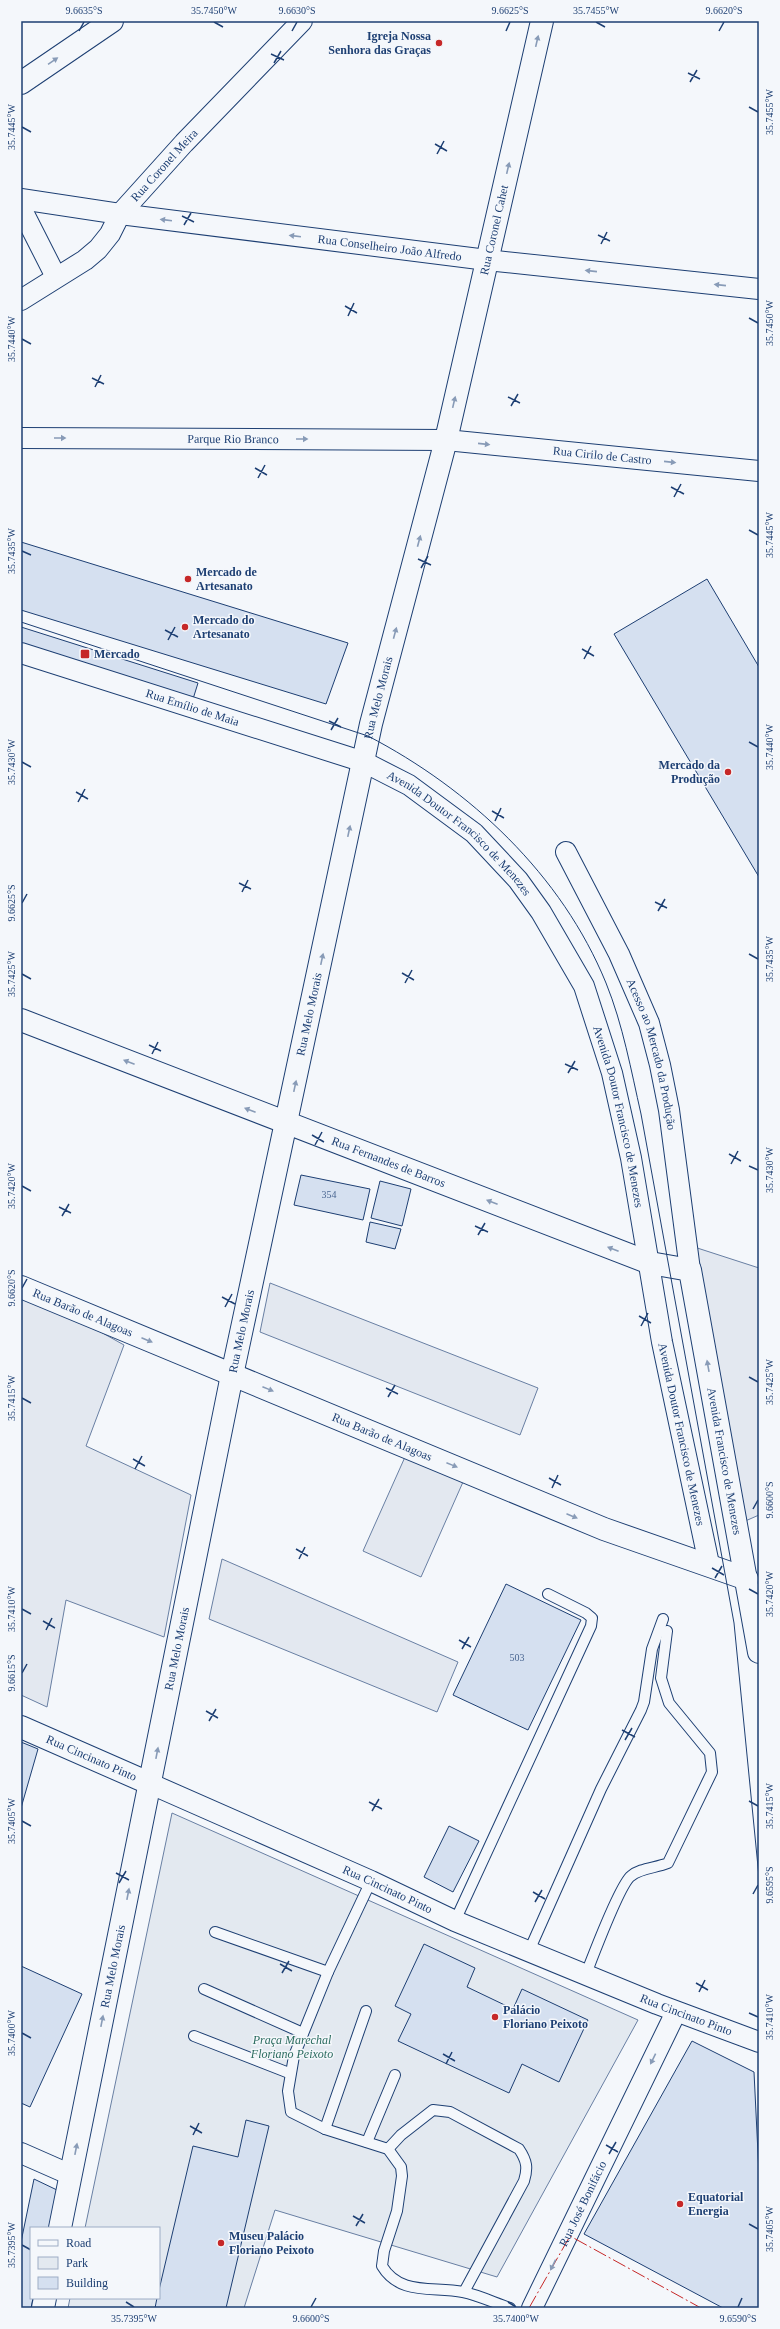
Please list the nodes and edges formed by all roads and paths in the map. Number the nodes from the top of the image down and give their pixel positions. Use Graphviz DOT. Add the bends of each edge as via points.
graph roads {
  1 [pos="112,21"];
  2 [pos="302,21"];
  3 [pos="542,21"];
  4 [pos="21,83"];
  5 [pos="21,199"];
  6 [pos="21,208"];
  7 [pos="120,214"];
  8 [pos="487,260"];
  9 [pos="56,277"];
  10 [pos="759,289"];
  11 [pos="21,300"];
  12 [pos="21,438"];
  13 [pos="446,440"];
  14 [pos="759,471"];
  15 [pos="21,653"];
  16 [pos="364,762"];
  17 [pos="566,852"];
  18 [pos="21,1020"];
  19 [pos="287,1124"];
  20 [pos="650,1263"];
  21 [pos="690,1270"];
  22 [pos="21,1287"];
  23 [pos="232,1375"];
  24 [pos="709,1564"];
  25 [pos="753,1581"];
  26 [pos="548,1594"];
  27 [pos="663,1619"];
  28 [pos="667,1631"];
  29 [pos="759,1652"];
  30 [pos="21,1727"];
  31 [pos="151,1784"];
  32 [pos="371,1881"];
  33 [pos="455,1921"];
  34 [pos="215,1932"];
  35 [pos="528,1951"];
  36 [pos="328,1972"];
  37 [pos="586,1974"];
  38 [pos="204,1989"];
  39 [pos="657,2004"];
  40 [pos="366,2011"];
  41 [pos="676,2012"];
  42 [pos="303,2033"];
  43 [pos="664,2035"];
  44 [pos="194,2036"];
  45 [pos="759,2042"];
  46 [pos="289,2073"];
  47 [pos="395,2076"];
  48 [pos="324,2129"];
  49 [pos="367,2142"];
  50 [pos="388,2149"];
  51 [pos="21,2153"];
  52 [pos="71,2175"];
  53 [pos="60,2227"];
  54 [pos="464,2292"];
  55 [pos="510,2308"];
  56 [pos="532,2308"];
  4 -- 1 [label="street, one-way"];
  2 -- 7 [label="street, Rua Coronel Meira" via="184,143"];
  8 -- 3 [label="street, Rua Coronel Cahet, one-way"];
  5 -- 7 [label="street, Rua Conselheiro João Alfredo"];
  6 -- 9 [label="street"];
  8 -- 7 [label="street, Rua Conselheiro João Alfredo, one-way"];
  7 -- 9 [label="street, Rua Coronel Meira" via="110,234 98,249"];
  10 -- 8 [label="street, Rua Conselheiro João Alfredo, one-way"];
  13 -- 8 [label="street, Rua Coronel Cahet, one-way"];
  9 -- 11 [label="street, Rua Coronel Meira"];
  12 -- 13 [label="street, Parque Rio Branco, one-way"];
  13 -- 14 [label="street, Rua Cirilo de Castro, one-way"];
  16 -- 13 [label="street, Rua Melo Morais, one-way" via="371,724"];
  15 -- 16 [label="street, Rua Emílio de Maia"];
  19 -- 16 [label="street, Rua Melo Morais, one-way"];
  16 -- 20 [label="street, Avenida Doutor Francisco de Menezes" via="409,785 474,833 518,880 541,912 584,986 612,1073"];
  17 -- 21 [label="street, Acesso ao Mercado da Produção" via="619,954 648,1023 669,1110"];
  19 -- 18 [label="street, Rua Fernandes de Barros, one-way"];
  20 -- 19 [label="street, Rua Fernandes de Barros, one-way"];
  19 -- 23 [label="street, Rua Melo Morais"];
  20 -- 21 [label="street, Rua Fernandes de Barros"];
  20 -- 24 [label="street, Avenida Doutor Francisco de Menezes" via="662,1342"];
  25 -- 21 [label="street, Avenida Francisco de Menezes, one-way"];
  22 -- 23 [label="street, Rua Barão de Alagoas, one-way"];
  23 -- 24 [label="street, Rua Barão de Alagoas, one-way" via="604,1529"];
  31 -- 23 [label="street, Rua Melo Morais, one-way"];
  24 -- 25 [label="street, Rua Barão de Alagoas"];
  25 -- 29 [label="street, Avenida Francisco de Menezes"];
  26 -- 33 [label="lane" via="586,1612 592,1618 591,1626"];
  27 -- 35 [label="lane" via="652,1649 641,1710 601,1789"];
  28 -- 37 [label="lane" via="661,1678 669,1703 710,1752 712,1772 668,1863 630,1876"];
  30 -- 31 [label="street, Rua Cincinato Pinto"];
  31 -- 32 [label="street, Rua Cincinato Pinto"];
  52 -- 31 [label="street, Rua Melo Morais, one-way"];
  32 -- 33 [label="street, Rua Cincinato Pinto"];
  32 -- 36 [label="lane"];
  33 -- 35 [label="street, Rua Cincinato Pinto"];
  34 -- 36 [label="lane"];
  35 -- 37 [label="street, Rua Cincinato Pinto"];
  36 -- 42 [label="lane"];
  37 -- 39 [label="street, Rua Cincinato Pinto"];
  38 -- 42 [label="lane"];
  39 -- 41 [label="street, Rua Cincinato Pinto"];
  39 -- 43 [label="street"];
  40 -- 48 [label="lane"];
  41 -- 43 [label="street, Rua José Bonifácio"];
  41 -- 45 [label="street, Rua Cincinato Pinto"];
  42 -- 46 [label="lane"];
  43 -- 56 [label="street, Rua José Bonifácio, one-way"];
  44 -- 46 [label="lane"];
  46 -- 48 [label="lane" via="291,2112"];
  47 -- 49 [label="lane"];
  48 -- 49 [label="lane"];
  49 -- 50 [label="lane"];
  50 -- 54 [label="lane" via="401,2167 402,2176 397,2211 384,2251 382,2266 394,2281 408,2287"];
  50 -- 54 [label="lane" via="400,2135 433,2110 450,2112 519,2149 525,2158 527,2163 524,2181"];
  51 -- 52 [label="street"];
  52 -- 53 [label="street, Rua Melo Morais"];
  54 -- 55 [label="lane"];
}
